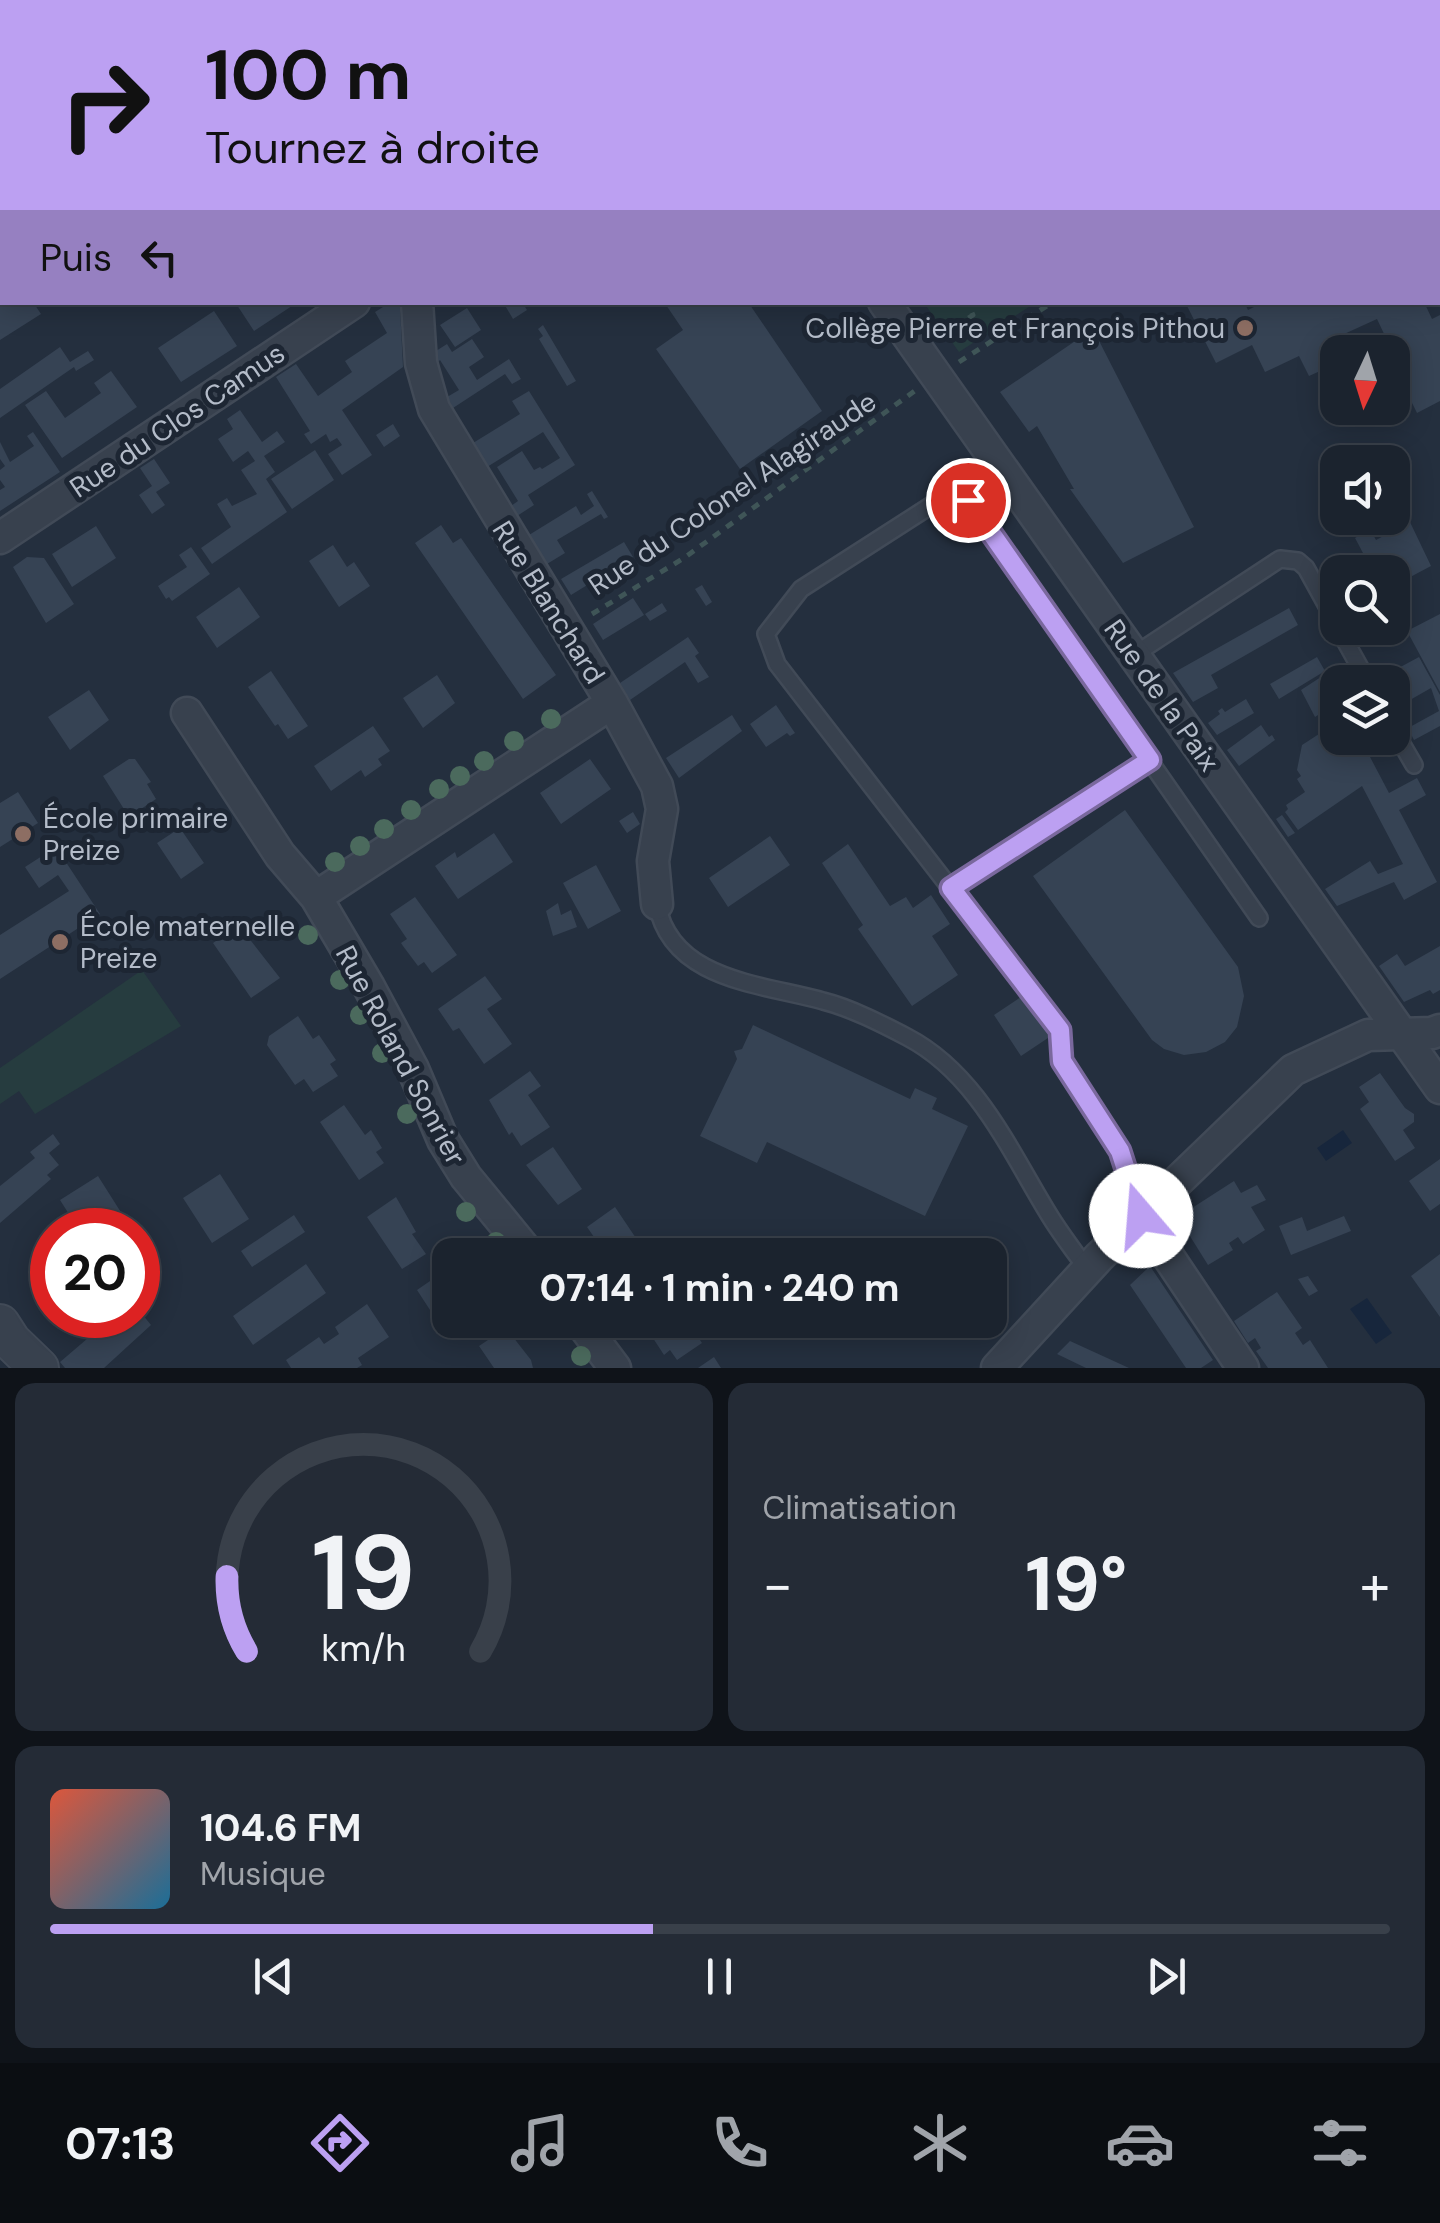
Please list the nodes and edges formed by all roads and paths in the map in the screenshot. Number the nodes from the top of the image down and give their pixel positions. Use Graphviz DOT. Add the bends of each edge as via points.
graph roads {
  1 [pos="350,305"];
  2 [pos="417,305"];
  3 [pos="886,305"];
  4 [pos="969,305"];
  5 [pos="1049,305"];
  6 [pos="940,337"];
  7 [pos="958,362"];
  8 [pos="918,389"];
  9 [pos="0,538"];
  10 [pos="1320,594"];
  11 [pos="567,629"];
  12 [pos="1134,655"];
  13 [pos="612,704"];
  14 [pos="187,713"];
  15 [pos="1408,755"];
  16 [pos="1150,760"];
  17 [pos="1414,766"];
  18 [pos="951,888"];
  19 [pos="316,897"];
  20 [pos="657,904"];
  21 [pos="1259,918"];
  22 [pos="1440,1030"];
  23 [pos="1403,1034"];
  24 [pos="1440,1088"];
  25 [pos="1141,1216"];
  26 [pos="516,1238"];
  27 [pos="1087,1270"];
  28 [pos="0,1324"];
  29 [pos="592,1338"];
  30 [pos="38,1368"];
  31 [pos="615,1368"];
  32 [pos="997,1368"];
  33 [pos="1243,1368"];
  1 -- 9 [label="street, Rue du Clos Camus"];
  2 -- 11 [label="street, Rue Blanchard" via="421,362 434,409"];
  3 -- 12 [label="street, Rue de la Paix"];
  4 -- 6 [label="path" via="974,315"];
  5 -- 7 [label="path"];
  8 -- 11 [label="path, Rue du Colonel Alagiraude" via="684,558"];
  10 -- 12 [label="lane" via="1298,561 1280,559"];
  11 -- 13 [label="street, Rue Blanchard"];
  12 -- 23 [label="street, Rue de la Paix"];
  13 -- 19 [label="street"];
  13 -- 20 [label="street, Rue Blanchard" via="657,786"];
  14 -- 19 [label="street, Rue Roland Sonrier"];
  15 -- 17 [label="lane"];
  16 -- 18 [label="lane"];
  16 -- 18 [label="lane" via="968,500 941,499 801,589 766,634 777,664"];
  16 -- 21 [label="lane"];
  18 -- 25 [label="lane" via="1060,1030 1062,1061 1120,1151"];
  19 -- 26 [label="street, Rue Roland Sonrier" via="404,1053 443,1140"];
  20 -- 27 [label="lane" via="679,948 712,971 826,1001 909,1038 953,1068"];
  22 -- 23 [label="street"];
  23 -- 24 [label="street, Rue de la Paix"];
  23 -- 25 [label="street" via="1368,1035 1293,1070"];
  25 -- 27 [label="street"];
  25 -- 33 [label="street"];
  27 -- 32 [label="street"];
  28 -- 30 [label="street"];
  29 -- 31 [label="street"];
}
